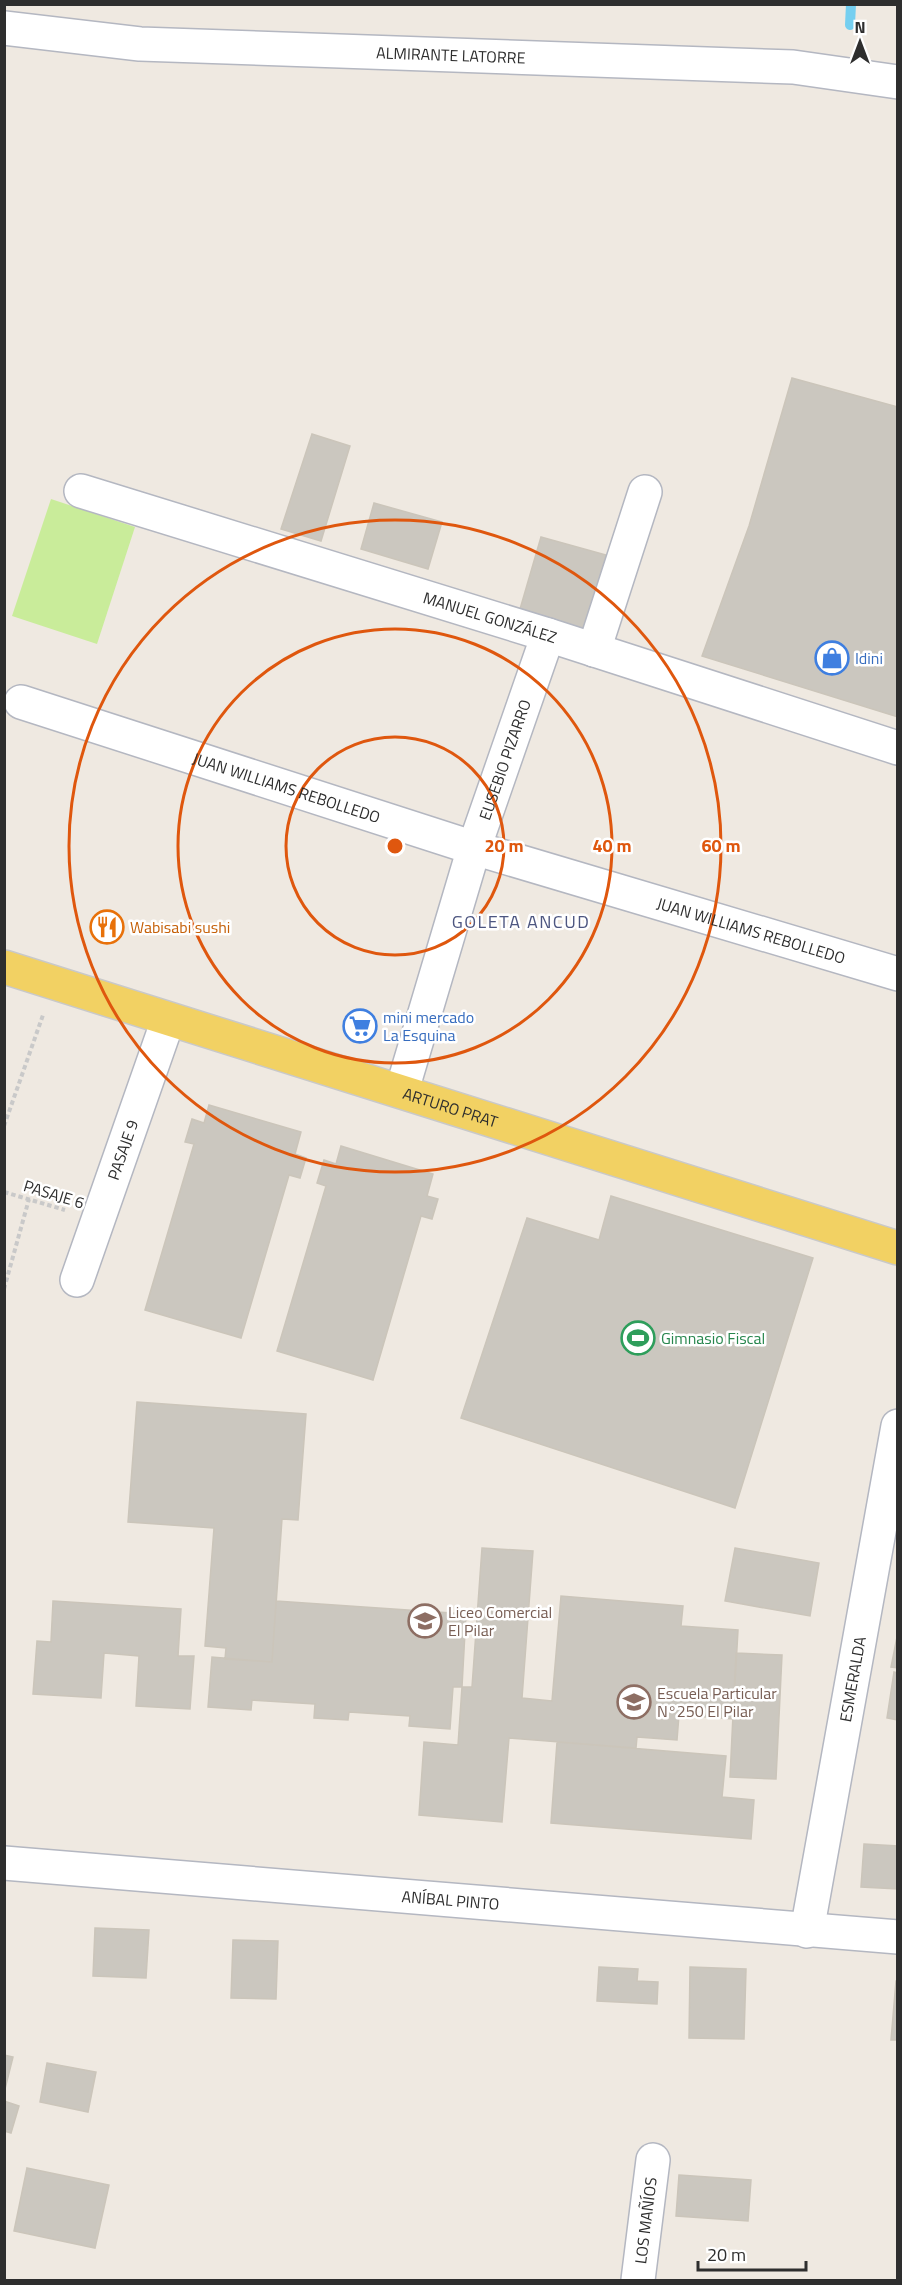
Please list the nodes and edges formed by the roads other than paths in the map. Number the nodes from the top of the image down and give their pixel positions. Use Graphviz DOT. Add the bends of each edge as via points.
graph roads {
  1 [pos="4,28"];
  2 [pos="897,82"];
  3 [pos="81,491"];
  4 [pos="645,492"];
  5 [pos="548,636"];
  6 [pos="594,650"];
  7 [pos="21,702"];
  8 [pos="897,748"];
  9 [pos="474,848"];
  10 [pos="4,967"];
  11 [pos="897,974"];
  12 [pos="168,1020"];
  13 [pos="402,1090"];
  14 [pos="897,1248"];
  15 [pos="77,1280"];
  16 [pos="897,1426"];
  17 [pos="4,1863"];
  18 [pos="807,1931"];
  19 [pos="897,1937"];
  20 [pos="653,2160"];
  21 [pos="638,2280"];
  1 -- 2 [label="street, ALMIRANTE LATORRE" via="140,44 793,67"];
  3 -- 5 [label="street, MANUEL GONZÁLEZ"];
  4 -- 6 [label="street"];
  5 -- 6 [label="street, MANUEL GONZÁLEZ"];
  5 -- 9 [label="street, EUSEBIO PIZARRO"];
  6 -- 8 [label="street, MANUEL GONZÁLEZ"];
  7 -- 9 [label="street, JUAN WILLIAMS REBOLLEDO"];
  9 -- 11 [label="street, JUAN WILLIAMS REBOLLEDO"];
  9 -- 13 [label="street, EUSEBIO PIZARRO"];
  10 -- 12 [label="main road, ARTURO PRAT"];
  12 -- 13 [label="main road, ARTURO PRAT"];
  12 -- 15 [label="street, PASAJE 9"];
  13 -- 14 [label="main road, ARTURO PRAT"];
  16 -- 18 [label="street, ESMERALDA"];
  17 -- 18 [label="street, ANÍBAL PINTO"];
  18 -- 19 [label="street, ANÍBAL PINTO"];
  20 -- 21 [label="street, LOS MAÑÍOS"];
}
